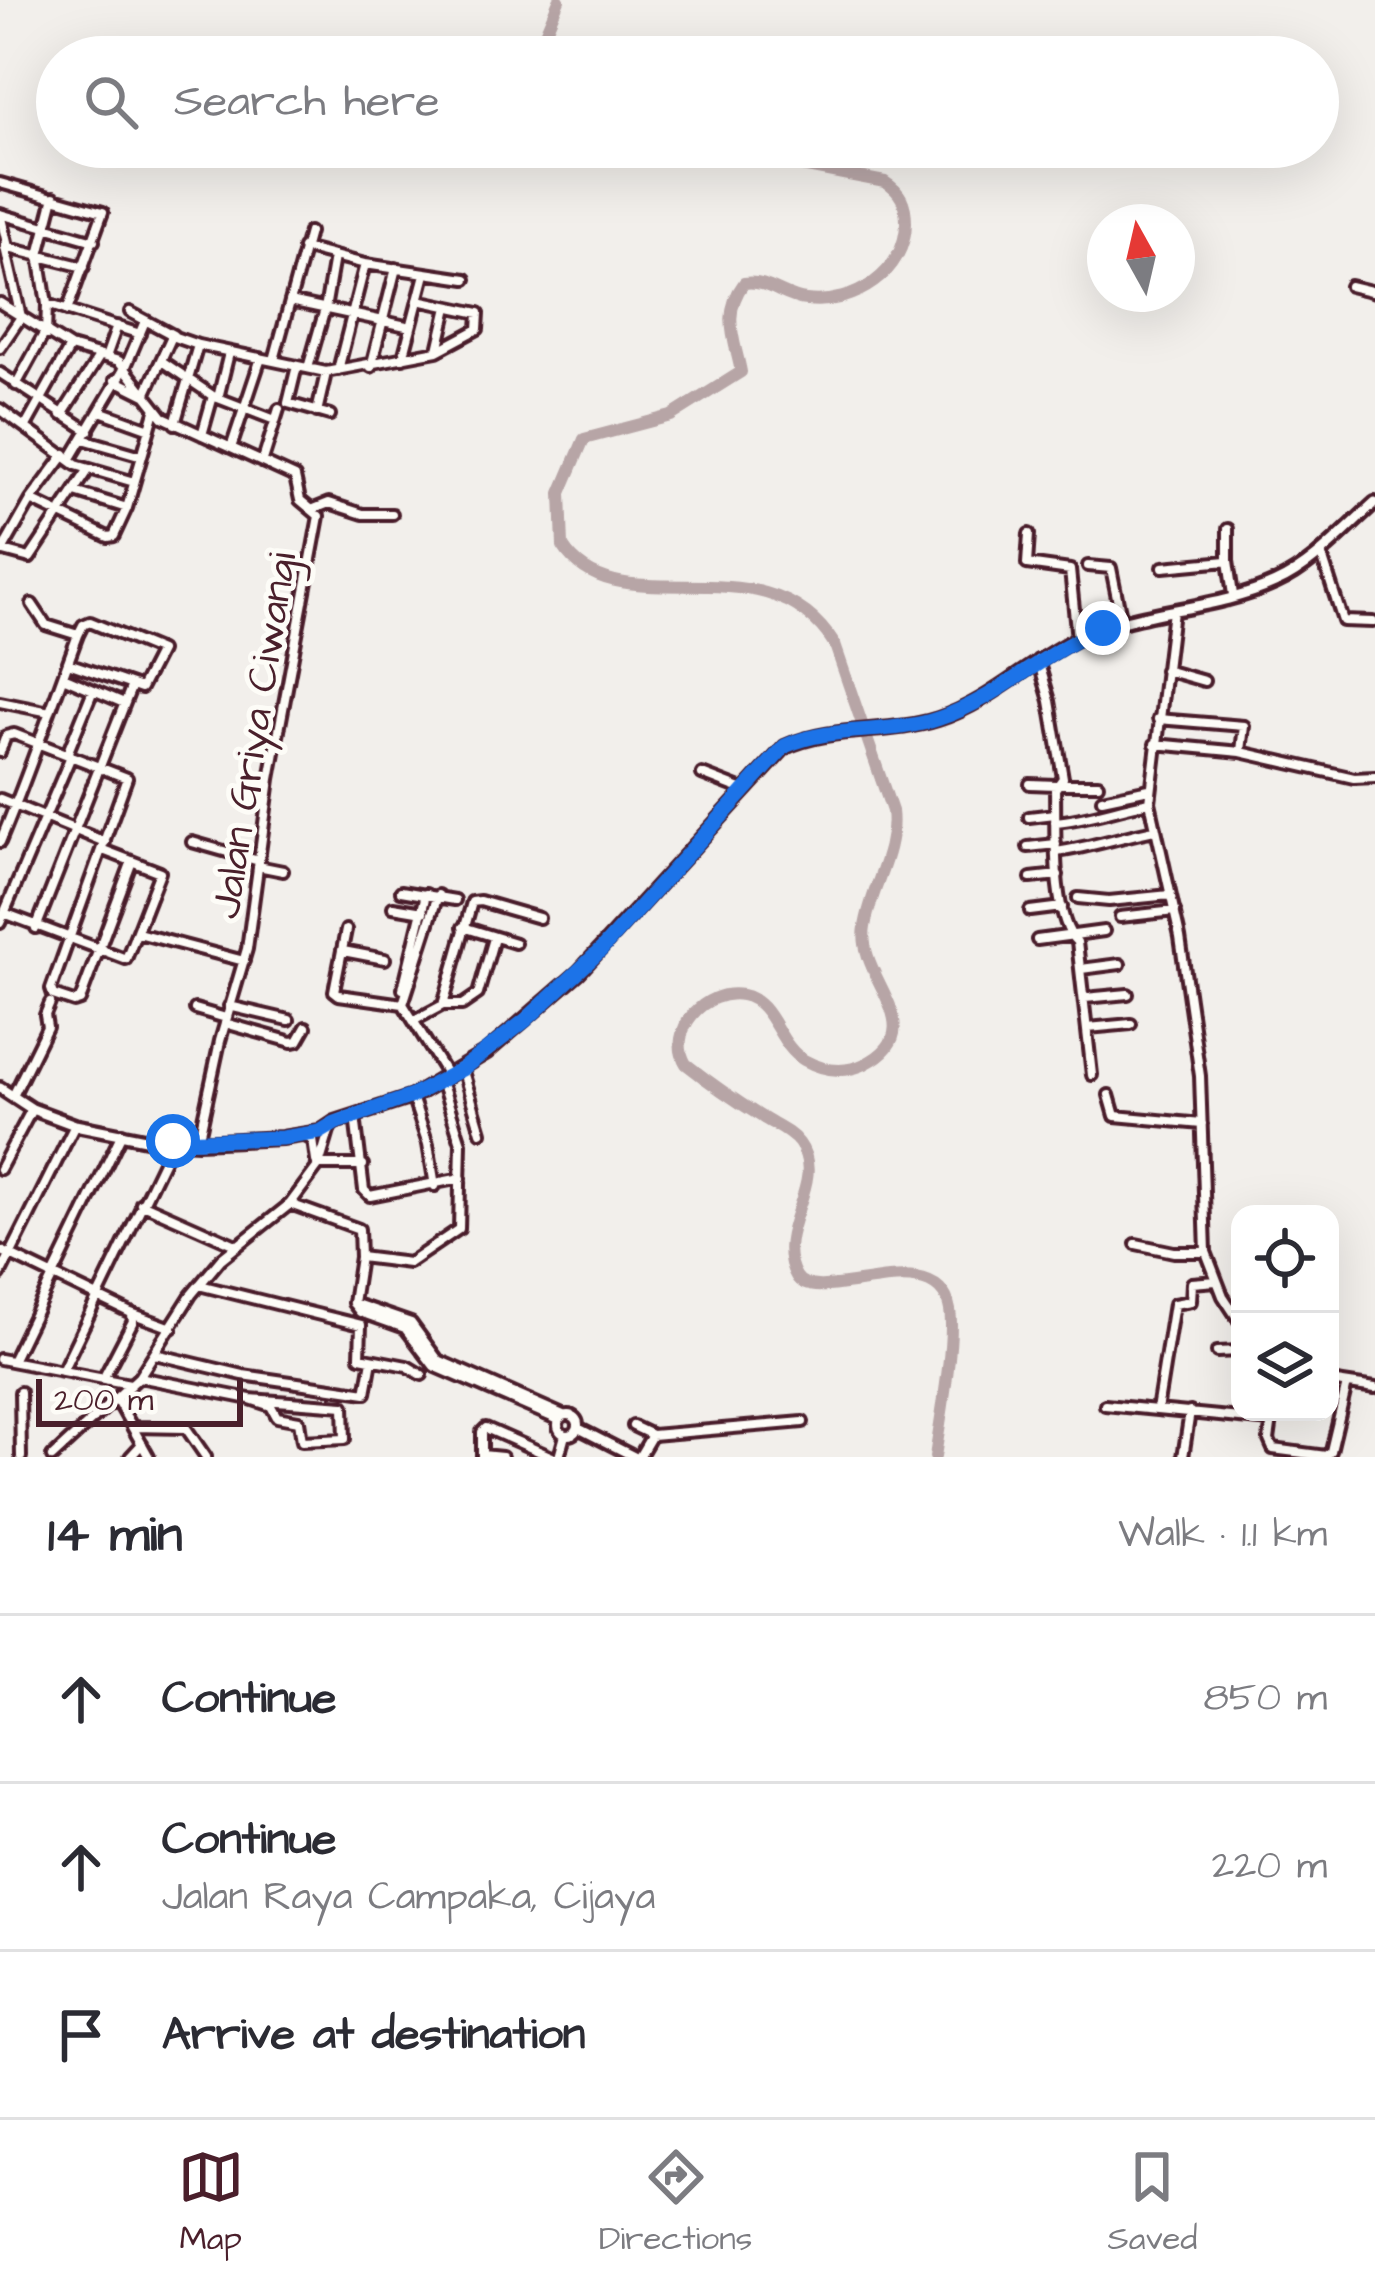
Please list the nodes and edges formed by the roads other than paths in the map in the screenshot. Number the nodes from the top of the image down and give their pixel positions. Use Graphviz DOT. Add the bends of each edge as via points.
graph roads {
  1 [pos="0,183"];
  2 [pos="54,197"];
  3 [pos="0,214"];
  4 [pos="47,227"];
  5 [pos="309,232"];
  6 [pos="94,241"];
  7 [pos="4,247"];
  8 [pos="304,248"];
  9 [pos="39,255"];
  10 [pos="334,257"];
  11 [pos="365,264"];
  12 [pos="85,267"];
  13 [pos="396,268"];
  14 [pos="425,274"];
  15 [pos="466,279"];
  16 [pos="13,286"];
  17 [pos="1350,286"];
  18 [pos="0,292"];
  19 [pos="1375,292"];
  20 [pos="418,300"];
  21 [pos="289,301"];
  22 [pos="0,303"];
  23 [pos="47,304"];
  24 [pos="448,307"];
  25 [pos="67,310"];
  26 [pos="325,310"];
  27 [pos="130,312"];
  28 [pos="354,316"];
  29 [pos="21,317"];
  30 [pos="145,322"];
  31 [pos="381,322"];
  32 [pos="117,326"];
  33 [pos="411,327"];
  34 [pos="45,334"];
  35 [pos="140,334"];
  36 [pos="175,336"];
  37 [pos="441,336"];
  38 [pos="462,341"];
  39 [pos="198,345"];
  40 [pos="70,347"];
  41 [pos="0,348"];
  42 [pos="437,351"];
  43 [pos="230,352"];
  44 [pos="102,357"];
  45 [pos="261,358"];
  46 [pos="274,360"];
  47 [pos="402,360"];
  48 [pos="163,362"];
  49 [pos="126,366"];
  50 [pos="302,367"];
  51 [pos="370,367"];
  52 [pos="338,370"];
  53 [pos="326,372"];
  54 [pos="0,373"];
  55 [pos="115,380"];
  56 [pos="188,380"];
  57 [pos="16,385"];
  58 [pos="146,395"];
  59 [pos="215,397"];
  60 [pos="40,400"];
  61 [pos="0,409"];
  62 [pos="279,409"];
  63 [pos="245,410"];
  64 [pos="155,411"];
  65 [pos="100,412"];
  66 [pos="317,412"];
  67 [pos="62,415"];
  68 [pos="330,416"];
  69 [pos="275,420"];
  70 [pos="176,424"];
  71 [pos="26,426"];
  72 [pos="150,429"];
  73 [pos="86,435"];
  74 [pos="202,435"];
  75 [pos="231,448"];
  76 [pos="142,456"];
  77 [pos="68,457"];
  78 [pos="262,460"];
  79 [pos="89,469"];
  80 [pos="134,482"];
  81 [pos="75,492"];
  82 [pos="31,500"];
  83 [pos="1375,503"];
  84 [pos="127,508"];
  85 [pos="314,509"];
  86 [pos="392,514"];
  87 [pos="61,517"];
  88 [pos="1228,529"];
  89 [pos="1029,534"];
  90 [pos="1,551"];
  91 [pos="1321,553"];
  92 [pos="1228,560"];
  93 [pos="1088,566"];
  94 [pos="1163,566"];
  95 [pos="1233,596"];
  96 [pos="32,604"];
  97 [pos="1173,609"];
  98 [pos="1122,622"];
  99 [pos="1373,622"];
  100 [pos="78,635"];
  101 [pos="1077,639"];
  102 [pos="1038,660"];
  103 [pos="68,663"];
  104 [pos="1165,670"];
  105 [pos="63,676"];
  106 [pos="1204,681"];
  107 [pos="132,685"];
  108 [pos="93,690"];
  109 [pos="0,702"];
  110 [pos="124,703"];
  111 [pos="50,712"];
  112 [pos="1158,719"];
  113 [pos="39,743"];
  114 [pos="1155,744"];
  115 [pos="0,752"];
  116 [pos="1241,752"];
  117 [pos="69,755"];
  118 [pos="100,767"];
  119 [pos="702,774"];
  120 [pos="1375,777"];
  121 [pos="1030,784"];
  122 [pos="1057,784"];
  123 [pos="1098,784"];
  124 [pos="1149,789"];
  125 [pos="743,790"];
  126 [pos="0,799"];
  127 [pos="1102,799"];
  128 [pos="1150,802"];
  129 [pos="16,806"];
  130 [pos="1028,817"];
  131 [pos="46,818"];
  132 [pos="1055,818"];
  133 [pos="1154,830"];
  134 [pos="76,831"];
  135 [pos="0,842"];
  136 [pos="192,842"];
  137 [pos="104,846"];
  138 [pos="1028,847"];
  139 [pos="1056,848"];
  140 [pos="132,861"];
  141 [pos="259,863"];
  142 [pos="283,871"];
  143 [pos="1058,875"];
  144 [pos="1030,878"];
  145 [pos="401,891"];
  146 [pos="426,894"];
  147 [pos="438,896"];
  148 [pos="1170,896"];
  149 [pos="1078,898"];
  150 [pos="455,900"];
  151 [pos="393,907"];
  152 [pos="1062,907"];
  153 [pos="1030,911"];
  154 [pos="1175,911"];
  155 [pos="424,912"];
  156 [pos="1120,917"];
  157 [pos="2,918"];
  158 [pos="539,918"];
  159 [pos="36,928"];
  160 [pos="463,928"];
  161 [pos="346,930"];
  162 [pos="1104,931"];
  163 [pos="138,933"];
  164 [pos="1069,935"];
  165 [pos="494,938"];
  166 [pos="66,940"];
  167 [pos="1037,940"];
  168 [pos="515,943"];
  169 [pos="97,951"];
  170 [pos="343,951"];
  171 [pos="385,959"];
  172 [pos="244,961"];
  173 [pos="1120,964"];
  174 [pos="1081,969"];
  175 [pos="1128,994"];
  176 [pos="1084,998"];
  177 [pos="50,1003"];
  178 [pos="402,1003"];
  179 [pos="443,1005"];
  180 [pos="230,1006"];
  181 [pos="195,1009"];
  182 [pos="226,1020"];
  183 [pos="289,1020"];
  184 [pos="415,1020"];
  185 [pos="1131,1024"];
  186 [pos="306,1027"];
  187 [pos="1088,1028"];
  188 [pos="462,1069"];
  189 [pos="1092,1075"];
  190 [pos="444,1079"];
  191 [pos="0,1088"];
  192 [pos="1109,1095"];
  193 [pos="13,1096"];
  194 [pos="412,1096"];
  195 [pos="32,1109"];
  196 [pos="355,1116"];
  197 [pos="335,1123"];
  198 [pos="1202,1124"];
  199 [pos="75,1125"];
  200 [pos="481,1132"];
  201 [pos="122,1133"];
  202 [pos="301,1134"];
  203 [pos="173,1141"];
  204 [pos="198,1142"];
  205 [pos="363,1165"];
  206 [pos="316,1168"];
  207 [pos="0,1169"];
  208 [pos="461,1178"];
  209 [pos="435,1186"];
  210 [pos="141,1203"];
  211 [pos="290,1204"];
  212 [pos="1136,1244"];
  213 [pos="236,1245"];
  214 [pos="5,1252"];
  215 [pos="1206,1252"];
  216 [pos="360,1257"];
  217 [pos="0,1275"];
  218 [pos="54,1275"];
  219 [pos="1216,1281"];
  220 [pos="199,1285"];
  221 [pos="97,1296"];
  222 [pos="131,1313"];
  223 [pos="1235,1313"];
  224 [pos="172,1328"];
  225 [pos="1231,1351"];
  226 [pos="1217,1352"];
  227 [pos="155,1354"];
  228 [pos="0,1359"];
  229 [pos="372,1360"];
  230 [pos="12,1361"];
  231 [pos="63,1369"];
  232 [pos="422,1375"];
  233 [pos="104,1377"];
  234 [pos="135,1381"];
  235 [pos="1339,1383"];
  236 [pos="1347,1384"];
  237 [pos="1375,1388"];
  238 [pos="20,1392"];
  239 [pos="118,1398"];
  240 [pos="250,1399"];
  241 [pos="1106,1405"];
  242 [pos="1157,1410"];
  243 [pos="1190,1412"];
  244 [pos="1231,1414"];
  245 [pos="561,1417"];
  246 [pos="1272,1421"];
  247 [pos="803,1422"];
  248 [pos="633,1426"];
  249 [pos="135,1427"];
  250 [pos="578,1429"];
  251 [pos="565,1435"];
  252 [pos="652,1435"];
  253 [pos="326,1443"];
  254 [pos="142,1444"];
  255 [pos="482,1456"];
  256 [pos="1327,1456"];
  257 [pos="21,1457"];
  258 [pos="52,1457"];
  259 [pos="130,1457"];
  260 [pos="149,1457"];
  261 [pos="206,1457"];
  262 [pos="326,1457"];
  263 [pos="502,1457"];
  264 [pos="556,1457"];
  265 [pos="637,1457"];
  266 [pos="1183,1457"];
  1 -- 2 [label="street"];
  2 -- 4 [label="street"];
  2 -- 6 [label="street" via="102,211"];
  3 -- 4 [label="street"];
  3 -- 7 [label="street"];
  4 -- 6 [label="street"];
  4 -- 9 [label="street"];
  5 -- 8 [label="street"];
  6 -- 12 [label="street"];
  7 -- 9 [label="street"];
  7 -- 16 [label="street"];
  8 -- 10 [label="street"];
  8 -- 21 [label="street"];
  9 -- 12 [label="street"];
  9 -- 23 [label="street"];
  10 -- 11 [label="street"];
  10 -- 26 [label="street"];
  11 -- 13 [label="street"];
  11 -- 28 [label="street"];
  12 -- 25 [label="street"];
  13 -- 14 [label="street"];
  13 -- 31 [label="street"];
  14 -- 15 [label="street"];
  14 -- 20 [label="street"];
  16 -- 18 [label="street"];
  16 -- 29 [label="street"];
  17 -- 19 [label="street"];
  20 -- 24 [label="street"];
  20 -- 33 [label="street"];
  21 -- 26 [label="street"];
  21 -- 46 [label="street"];
  22 -- 29 [label="street"];
  23 -- 25 [label="street"];
  23 -- 34 [label="street"];
  24 -- 37 [label="street"];
  24 -- 38 [label="street" via="479,313 478,329"];
  25 -- 32 [label="street"];
  26 -- 28 [label="street"];
  26 -- 50 [label="street"];
  27 -- 30 [label="street"];
  28 -- 31 [label="street"];
  28 -- 52 [label="street"];
  29 -- 34 [label="street"];
  29 -- 41 [label="street"];
  30 -- 35 [label="street"];
  30 -- 36 [label="street"];
  31 -- 33 [label="street"];
  31 -- 51 [label="street"];
  32 -- 35 [label="street"];
  32 -- 44 [label="street"];
  33 -- 47 [label="street"];
  34 -- 40 [label="street"];
  34 -- 57 [label="street"];
  35 -- 49 [label="street"];
  36 -- 39 [label="street"];
  36 -- 48 [label="street" via="167,339"];
  37 -- 38 [label="street"];
  37 -- 42 [label="street"];
  38 -- 42 [label="street"];
  39 -- 43 [label="street"];
  39 -- 56 [label="street"];
  40 -- 44 [label="street"];
  40 -- 60 [label="street"];
  42 -- 47 [label="street"];
  43 -- 45 [label="street"];
  43 -- 59 [label="street"];
  44 -- 49 [label="street"];
  44 -- 67 [label="street"];
  45 -- 46 [label="street"];
  45 -- 63 [label="street"];
  46 -- 50 [label="street"];
  47 -- 51 [label="street"];
  48 -- 56 [label="street"];
  48 -- 58 [label="street"];
  49 -- 55 [label="street"];
  49 -- 58 [label="street, Jalan Griya Ciwangi"];
  50 -- 53 [label="street"];
  50 -- 66 [label="street" via="288,404"];
  51 -- 52 [label="street"];
  52 -- 53 [label="street"];
  53 -- 66 [label="street"];
  54 -- 57 [label="street"];
  55 -- 58 [label="street"];
  55 -- 65 [label="street"];
  56 -- 59 [label="street"];
  56 -- 70 [label="street"];
  57 -- 60 [label="street"];
  58 -- 64 [label="street, Jalan Griya Ciwangi"];
  59 -- 63 [label="street"];
  59 -- 74 [label="street"];
  60 -- 67 [label="street"];
  60 -- 71 [label="street"];
  61 -- 71 [label="street"];
  62 -- 69 [label="street"];
  63 -- 69 [label="street"];
  63 -- 75 [label="street"];
  64 -- 70 [label="street, Jalan Griya Ciwangi"];
  64 -- 72 [label="street"];
  65 -- 72 [label="street"];
  65 -- 73 [label="street"];
  66 -- 68 [label="street"];
  67 -- 73 [label="street"];
  69 -- 78 [label="street"];
  70 -- 74 [label="street, Jalan Griya Ciwangi"];
  71 -- 77 [label="street"];
  72 -- 76 [label="street"];
  73 -- 76 [label="street"];
  73 -- 77 [label="street"];
  74 -- 75 [label="street, Jalan Griya Ciwangi"];
  75 -- 78 [label="street, Jalan Griya Ciwangi"];
  76 -- 80 [label="street"];
  77 -- 79 [label="street"];
  77 -- 82 [label="street"];
  78 -- 85 [label="street, Jalan Griya Ciwangi" via="295,477 300,500"];
  79 -- 80 [label="street"];
  79 -- 81 [label="street"];
  80 -- 84 [label="street"];
  81 -- 84 [label="street"];
  81 -- 87 [label="street"];
  82 -- 87 [label="street"];
  82 -- 90 [label="street"];
  83 -- 91 [label="main road"];
  84 -- 87 [label="street" via="111,537"];
  85 -- 86 [label="street" via="329,503"];
  85 -- 141 [label="street, Jalan Griya Ciwangi" via="320,518"];
  87 -- 90 [label="street" via="30,558"];
  88 -- 92 [label="street"];
  89 -- 101 [label="street" via="1027,564 1070,570"];
  91 -- 95 [label="main road" via="1282,580"];
  91 -- 99 [label="street" via="1343,621"];
  92 -- 94 [label="street"];
  92 -- 95 [label="street"];
  93 -- 98 [label="street" via="1111,568"];
  95 -- 97 [label="main road"];
  96 -- 100 [label="street" via="46,625"];
  97 -- 98 [label="main road"];
  97 -- 104 [label="street"];
  98 -- 101 [label="main road"];
  100 -- 103 [label="street"];
  100 -- 107 [label="street" via="90,622 158,647 144,687"];
  101 -- 102 [label="main road"];
  102 -- 122 [label="street" via="1058,739"];
  102 -- 125 [label="main road" via="939,719 785,746"];
  103 -- 105 [label="street"];
  103 -- 107 [label="street"];
  104 -- 106 [label="street"];
  104 -- 112 [label="street"];
  105 -- 108 [label="street"];
  105 -- 111 [label="street"];
  107 -- 110 [label="street"];
  108 -- 110 [label="street"];
  108 -- 117 [label="street"];
  109 -- 111 [label="street"];
  110 -- 118 [label="street"];
  111 -- 113 [label="street"];
  112 -- 114 [label="street"];
  112 -- 116 [label="street" via="1244,726"];
  113 -- 115 [label="street" via="9,734"];
  113 -- 117 [label="street"];
  113 -- 129 [label="street"];
  114 -- 116 [label="street"];
  114 -- 124 [label="street"];
  116 -- 120 [label="street"];
  117 -- 118 [label="street"];
  117 -- 131 [label="street"];
  118 -- 134 [label="street"];
  118 -- 137 [label="street" via="127,780"];
  119 -- 125 [label="street"];
  121 -- 122 [label="street"];
  122 -- 123 [label="street"];
  122 -- 132 [label="street"];
  124 -- 127 [label="street"];
  124 -- 128 [label="street"];
  125 -- 188 [label="main road" via="590,961"];
  126 -- 129 [label="street"];
  128 -- 132 [label="street" via="1087,819"];
  128 -- 133 [label="street"];
  129 -- 131 [label="street"];
  129 -- 135 [label="street"];
  130 -- 132 [label="street"];
  131 -- 134 [label="street"];
  131 -- 157 [label="street"];
  132 -- 139 [label="street"];
  133 -- 139 [label="street" via="1099,847"];
  133 -- 148 [label="street"];
  134 -- 137 [label="street"];
  134 -- 159 [label="street"];
  136 -- 141 [label="street"];
  137 -- 140 [label="street"];
  137 -- 166 [label="street"];
  138 -- 139 [label="street"];
  139 -- 143 [label="street"];
  140 -- 163 [label="street" via="160,874"];
  140 -- 169 [label="street"];
  141 -- 142 [label="street"];
  141 -- 172 [label="street, Jalan Griya Ciwangi"];
  143 -- 144 [label="street"];
  143 -- 152 [label="street"];
  145 -- 146 [label="street"];
  146 -- 147 [label="street"];
  146 -- 155 [label="street"];
  147 -- 150 [label="street"];
  147 -- 178 [label="street"];
  148 -- 149 [label="street"];
  148 -- 154 [label="street"];
  151 -- 155 [label="street"];
  152 -- 153 [label="street"];
  152 -- 164 [label="street"];
  154 -- 156 [label="street"];
  154 -- 198 [label="street"];
  155 -- 178 [label="street"];
  157 -- 159 [label="street"];
  158 -- 160 [label="street" via="475,900"];
  159 -- 166 [label="street"];
  160 -- 165 [label="street"];
  160 -- 179 [label="street"];
  161 -- 170 [label="street"];
  162 -- 164 [label="street"];
  163 -- 169 [label="street" via="126,959"];
  163 -- 172 [label="street"];
  164 -- 167 [label="street"];
  164 -- 174 [label="street"];
  165 -- 168 [label="street"];
  165 -- 179 [label="street" via="478,994"];
  166 -- 169 [label="street"];
  166 -- 169 [label="street" via="53,995 80,1000"];
  170 -- 171 [label="street"];
  170 -- 178 [label="street" via="337,994"];
  172 -- 180 [label="street, Jalan Griya Ciwangi"];
  173 -- 174 [label="street"];
  174 -- 176 [label="street"];
  175 -- 176 [label="street"];
  176 -- 187 [label="street"];
  177 -- 193 [label="street" via="47,1027"];
  178 -- 184 [label="street"];
  179 -- 184 [label="street"];
  180 -- 182 [label="street, Jalan Griya Ciwangi"];
  180 -- 183 [label="street"];
  181 -- 182 [label="street"];
  182 -- 186 [label="street" via="292,1042"];
  182 -- 204 [label="street, Jalan Griya Ciwangi"];
  184 -- 190 [label="street"];
  185 -- 187 [label="street"];
  187 -- 189 [label="street"];
  188 -- 190 [label="main road"];
  188 -- 200 [label="street"];
  190 -- 194 [label="main road"];
  190 -- 208 [label="street"];
  191 -- 193 [label="main road"];
  192 -- 198 [label="street" via="1114,1116"];
  193 -- 195 [label="main road"];
  194 -- 196 [label="main road"];
  194 -- 209 [label="street"];
  195 -- 199 [label="main road"];
  195 -- 207 [label="street"];
  196 -- 197 [label="main road"];
  196 -- 205 [label="street"];
  197 -- 202 [label="main road"];
  197 -- 206 [label="street"];
  198 -- 215 [label="street"];
  199 -- 201 [label="main road"];
  199 -- 214 [label="street"];
  201 -- 203 [label="main road"];
  201 -- 218 [label="street"];
  202 -- 204 [label="main road"];
  202 -- 206 [label="street" via="313,1140"];
  203 -- 204 [label="main road"];
  203 -- 210 [label="street"];
  205 -- 206 [label="street"];
  205 -- 209 [label="street" via="370,1196"];
  206 -- 211 [label="street"];
  208 -- 209 [label="street"];
  208 -- 216 [label="street" via="457,1233 410,1263"];
  210 -- 213 [label="street"];
  210 -- 221 [label="street"];
  211 -- 213 [label="street"];
  211 -- 216 [label="street" via="356,1227"];
  212 -- 215 [label="street"];
  213 -- 220 [label="street"];
  214 -- 217 [label="street"];
  214 -- 218 [label="street"];
  215 -- 219 [label="street"];
  216 -- 245 [label="street" via="353,1304 360,1312 408,1325 434,1366"];
  218 -- 221 [label="street"];
  218 -- 230 [label="street"];
  219 -- 223 [label="street"];
  219 -- 242 [label="street" via="1192,1283 1190,1301 1174,1304"];
  220 -- 224 [label="street"];
  220 -- 229 [label="street" via="361,1324 360,1357"];
  221 -- 222 [label="street"];
  221 -- 231 [label="street"];
  222 -- 224 [label="street"];
  222 -- 233 [label="street"];
  224 -- 227 [label="street"];
  225 -- 226 [label="street"];
  227 -- 229 [label="street" via="366,1393"];
  227 -- 234 [label="street"];
  228 -- 230 [label="street"];
  229 -- 232 [label="street"];
  230 -- 231 [label="street"];
  231 -- 233 [label="street"];
  233 -- 234 [label="street"];
  234 -- 239 [label="street"];
  234 -- 240 [label="street"];
  235 -- 236 [label="street"];
  236 -- 237 [label="street"];
  236 -- 256 [label="street"];
  238 -- 257 [label="street"];
  239 -- 249 [label="street"];
  239 -- 258 [label="street"];
  240 -- 253 [label="street" via="299,1421 302,1441"];
  240 -- 253 [label="street" via="344,1406 345,1439"];
  241 -- 242 [label="street"];
  242 -- 243 [label="street"];
  243 -- 244 [label="street"];
  243 -- 266 [label="street"];
  245 -- 250 [label="street" via="574,1418"];
  245 -- 251 [label="street"];
  246 -- 256 [label="street" via="1273,1449"];
  247 -- 252 [label="street"];
  248 -- 252 [label="street"];
  249 -- 254 [label="street"];
  249 -- 261 [label="street" via="186,1428"];
  250 -- 251 [label="street"];
  250 -- 265 [label="street"];
  251 -- 264 [label="street"];
  252 -- 265 [label="street"];
  253 -- 262 [label="street"];
  254 -- 259 [label="street"];
  254 -- 260 [label="street"];
  255 -- 263 [label="street"];
  255 -- 264 [label="street" via="486,1428"];
}
